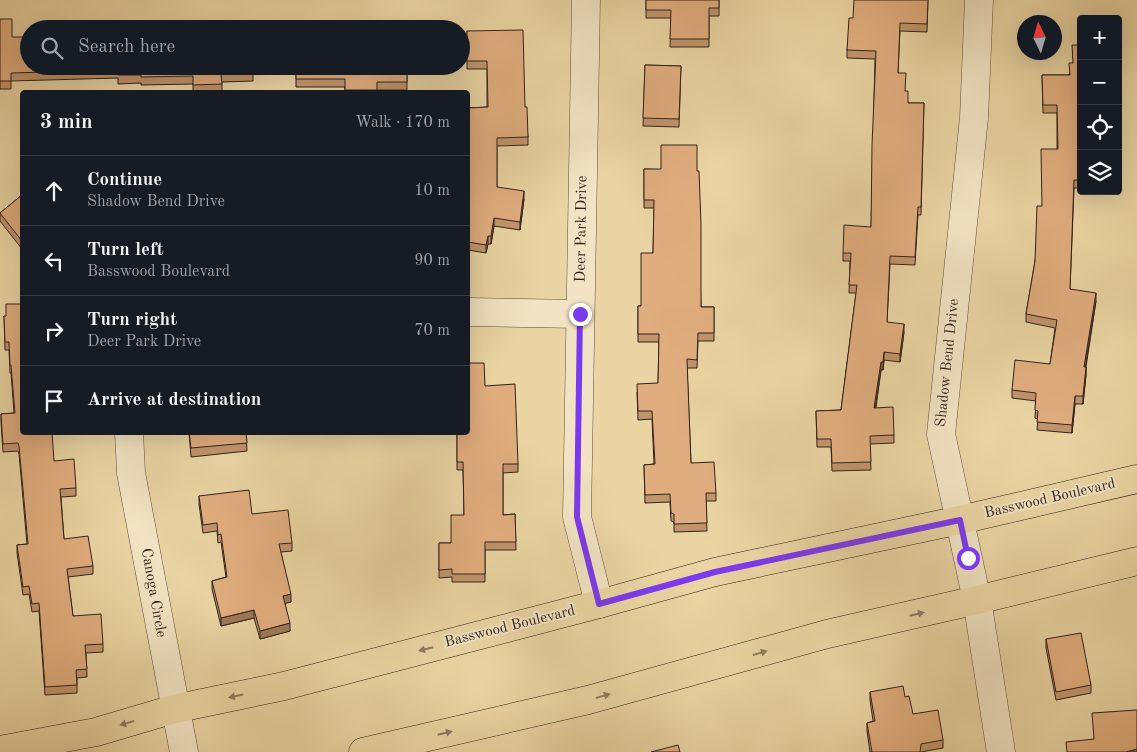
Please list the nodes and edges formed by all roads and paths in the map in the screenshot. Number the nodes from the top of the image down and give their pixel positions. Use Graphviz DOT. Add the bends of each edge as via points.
graph roads {
  1 [pos="586,0"];
  2 [pos="979,0"];
  3 [pos="470,312"];
  4 [pos="580,314"];
  5 [pos="129,435"];
  6 [pos="1137,479"];
  7 [pos="960,520"];
  8 [pos="1137,561"];
  9 [pos="977,600"];
  10 [pos="599,604"];
  11 [pos="174,709"];
  12 [pos="0,750"];
  13 [pos="184,752"];
  14 [pos="363,752"];
  15 [pos="1001,752"];
  1 -- 4 [label="street, Deer Park Drive"];
  2 -- 7 [label="street, Shadow Bend Drive" via="974,118 941,434"];
  3 -- 4 [label="street"];
  4 -- 10 [label="street, Deer Park Drive" via="577,517"];
  5 -- 11 [label="street, Canoga Circle" via="131,473"];
  6 -- 7 [label="main road, Basswood Boulevard"];
  7 -- 9 [label="street, Shadow Bend Drive"];
  7 -- 10 [label="main road, Basswood Boulevard" via="715,572"];
  8 -- 9 [label="main road"];
  14 -- 9 [label="main road, one-way" via="588,700 827,634"];
  9 -- 15 [label="street, Shadow Bend Drive"];
  10 -- 11 [label="main road, Basswood Boulevard, one-way" via="284,686"];
  11 -- 12 [label="main road, Basswood Boulevard, one-way" via="96,732"];
  11 -- 13 [label="street, Canoga Circle"];
}
